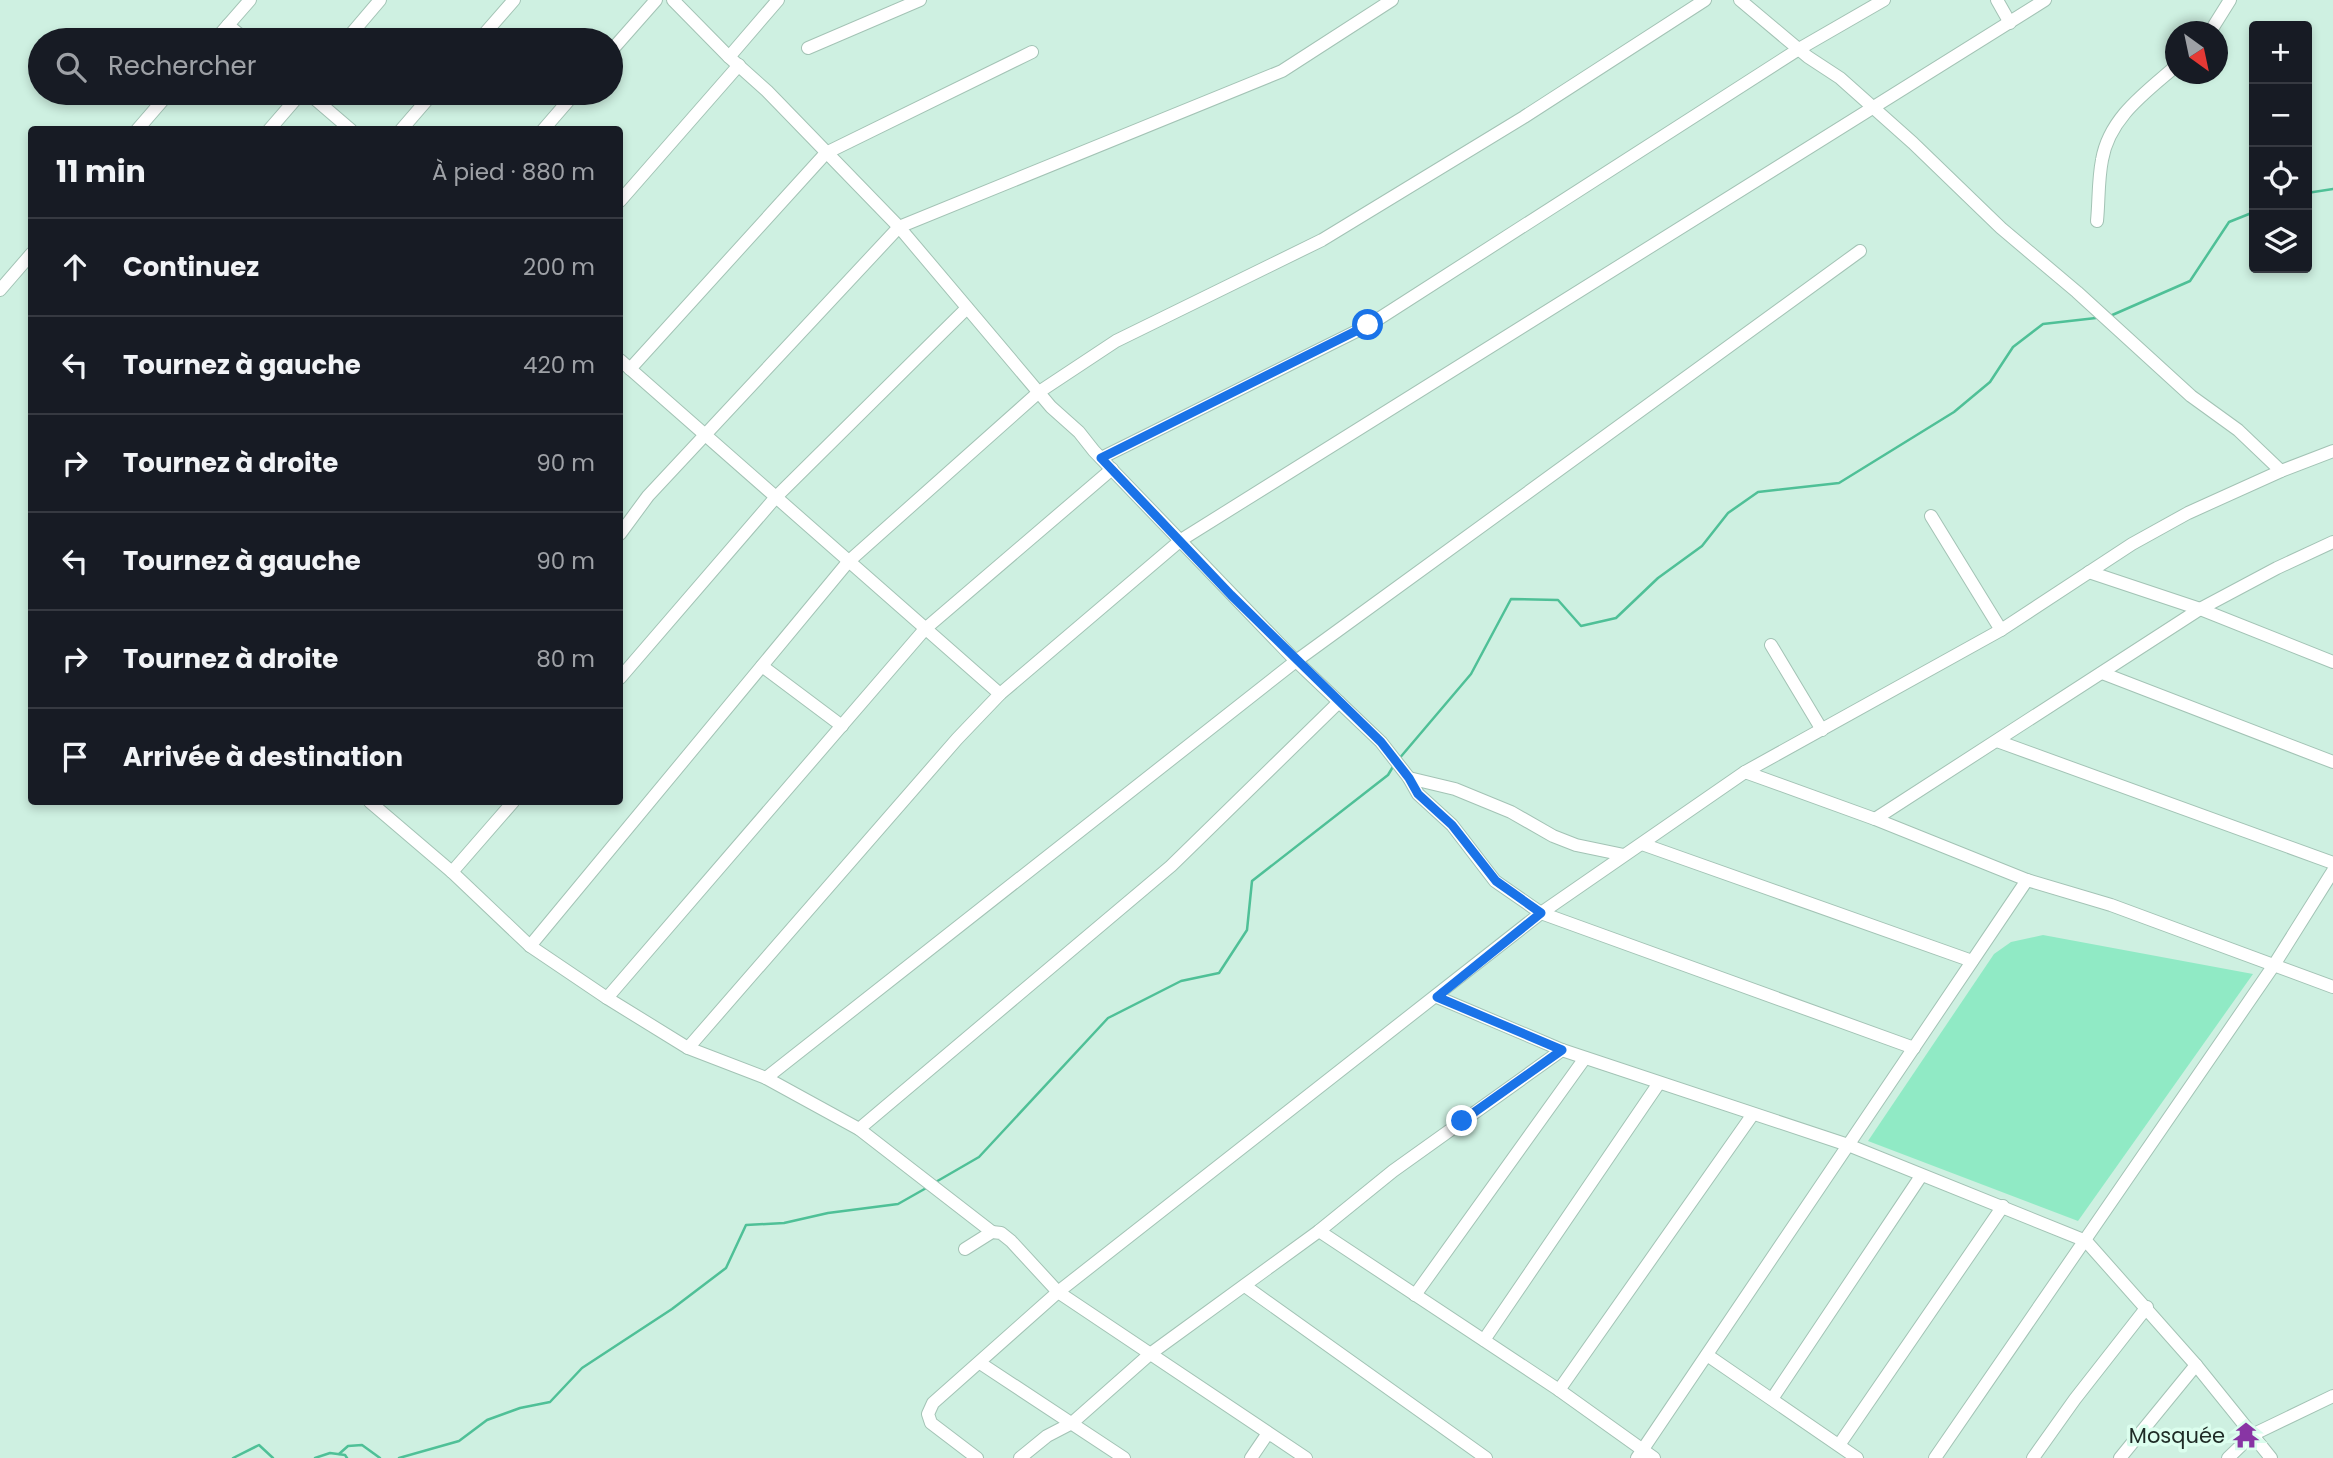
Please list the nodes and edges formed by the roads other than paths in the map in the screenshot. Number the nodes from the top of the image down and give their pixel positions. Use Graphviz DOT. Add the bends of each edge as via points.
graph roads {
  1 [pos="250,0"];
  2 [pos="380,0"];
  3 [pos="514,0"];
  4 [pos="656,0"];
  5 [pos="673,0"];
  6 [pos="778,0"];
  7 [pos="920,0"];
  8 [pos="1392,0"];
  9 [pos="1705,0"];
  10 [pos="1740,0"];
  11 [pos="1884,0"];
  12 [pos="1997,0"];
  13 [pos="2045,0"];
  14 [pos="2230,0"];
  15 [pos="2217,21"];
  16 [pos="2010,23"];
  17 [pos="228,25"];
  18 [pos="225,28"];
  19 [pos="232,28"];
  20 [pos="356,28"];
  21 [pos="490,28"];
  22 [pos="623,37"];
  23 [pos="808,48"];
  24 [pos="1799,49"];
  25 [pos="1032,52"];
  26 [pos="734,61"];
  27 [pos="2165,75"];
  28 [pos="159,105"];
  29 [pos="291,105"];
  30 [pos="322,105"];
  31 [pos="423,105"];
  32 [pos="565,105"];
  33 [pos="1873,108"];
  34 [pos="140,126"];
  35 [pos="272,126"];
  36 [pos="346,126"];
  37 [pos="404,126"];
  38 [pos="546,126"];
  39 [pos="826,153"];
  40 [pos="623,197"];
  41 [pos="2097,221"];
  42 [pos="899,227"];
  43 [pos="1860,251"];
  44 [pos="28,258"];
  45 [pos="0,290"];
  46 [pos="967,308"];
  47 [pos="625,365"];
  48 [pos="1039,392"];
  49 [pos="705,435"];
  50 [pos="2333,451"];
  51 [pos="1101,458"];
  52 [pos="1112,469"];
  53 [pos="2281,471"];
  54 [pos="775,497"];
  55 [pos="1931,516"];
  56 [pos="623,530"];
  57 [pos="1181,540"];
  58 [pos="2333,542"];
  59 [pos="848,562"];
  60 [pos="2089,572"];
  61 [pos="2200,609"];
  62 [pos="925,629"];
  63 [pos="2001,630"];
  64 [pos="1771,645"];
  65 [pos="1296,661"];
  66 [pos="2333,662"];
  67 [pos="762,666"];
  68 [pos="2102,673"];
  69 [pos="623,674"];
  70 [pos="1000,694"];
  71 [pos="1339,702"];
  72 [pos="842,726"];
  73 [pos="1822,730"];
  74 [pos="1997,741"];
  75 [pos="2333,762"];
  76 [pos="1745,772"];
  77 [pos="1409,778"];
  78 [pos="510,805"];
  79 [pos="384,806"];
  80 [pos="1875,819"];
  81 [pos="1642,844"];
  82 [pos="1625,855"];
  83 [pos="2333,863"];
  84 [pos="2333,871"];
  85 [pos="452,872"];
  86 [pos="2027,880"];
  87 [pos="1541,913"];
  88 [pos="530,946"];
  89 [pos="1972,961"];
  90 [pos="2274,965"];
  91 [pos="2333,987"];
  92 [pos="1437,997"];
  93 [pos="607,998"];
  94 [pos="688,1048"];
  95 [pos="1914,1048"];
  96 [pos="1562,1050"];
  97 [pos="1585,1058"];
  98 [pos="766,1078"];
  99 [pos="1659,1083"];
  100 [pos="1753,1114"];
  101 [pos="859,1129"];
  102 [pos="1848,1145"];
  103 [pos="1921,1176"];
  104 [pos="2003,1206"];
  105 [pos="1319,1231"];
  106 [pos="992,1232"];
  107 [pos="2087,1241"];
  108 [pos="965,1250"];
  109 [pos="1245,1286"];
  110 [pos="1058,1292"];
  111 [pos="1415,1295"];
  112 [pos="2147,1307"];
  113 [pos="1484,1340"];
  114 [pos="1150,1354"];
  115 [pos="1707,1355"];
  116 [pos="980,1363"];
  117 [pos="2196,1365"];
  118 [pos="1559,1390"];
  119 [pos="2333,1396"];
  120 [pos="1772,1399"];
  121 [pos="1072,1423"];
  122 [pos="1268,1433"];
  123 [pos="2252,1435"];
  124 [pos="1839,1445"];
  125 [pos="1640,1454"];
  126 [pos="978,1458"];
  127 [pos="1020,1458"];
  128 [pos="1124,1458"];
  129 [pos="1251,1458"];
  130 [pos="1306,1458"];
  131 [pos="1486,1458"];
  132 [pos="1654,1458"];
  133 [pos="1857,1458"];
  134 [pos="1935,1458"];
  135 [pos="2033,1458"];
  136 [pos="2120,1458"];
  137 [pos="2228,1458"];
  138 [pos="2271,1458"];
  1 -- 17 [label="street"];
  2 -- 20 [label="street"];
  3 -- 21 [label="street"];
  4 -- 22 [label="street"];
  5 -- 26 [label="street"];
  6 -- 26 [label="street"];
  7 -- 23 [label="street"];
  8 -- 42 [label="street" via="1282,71"];
  9 -- 48 [label="street" via="1322,240 1116,341"];
  10 -- 24 [label="street"];
  11 -- 24 [label="street"];
  12 -- 16 [label="street"];
  13 -- 16 [label="street"];
  14 -- 15 [label="street"];
  16 -- 33 [label="street"];
  17 -- 18 [label="street"];
  17 -- 19 [label="street"];
  24 -- 33 [label="street"];
  24 -- 51 [label="street" via="1368,325"];
  25 -- 39 [label="street"];
  26 -- 39 [label="street"];
  26 -- 40 [label="street"];
  27 -- 41 [label="street" via="2123,113 2111,132 2102,160"];
  28 -- 34 [label="street"];
  29 -- 35 [label="street"];
  30 -- 36 [label="street"];
  31 -- 37 [label="street"];
  32 -- 38 [label="street"];
  33 -- 53 [label="street" via="2001,228"];
  33 -- 57 [label="street"];
  39 -- 42 [label="street"];
  39 -- 47 [label="street"];
  42 -- 46 [label="street"];
  42 -- 49 [label="street"];
  43 -- 65 [label="street"];
  44 -- 45 [label="street"];
  46 -- 48 [label="street"];
  46 -- 54 [label="street"];
  47 -- 49 [label="street"];
  48 -- 51 [label="street"];
  48 -- 59 [label="street"];
  49 -- 54 [label="street"];
  49 -- 56 [label="street"];
  50 -- 53 [label="street"];
  51 -- 52 [label="street"];
  52 -- 57 [label="street"];
  52 -- 62 [label="street"];
  53 -- 60 [label="street" via="2188,513"];
  54 -- 59 [label="street"];
  54 -- 69 [label="street"];
  55 -- 63 [label="street"];
  57 -- 65 [label="street"];
  57 -- 70 [label="street"];
  58 -- 61 [label="street"];
  59 -- 62 [label="street"];
  59 -- 67 [label="street"];
  60 -- 61 [label="street"];
  60 -- 63 [label="street"];
  61 -- 66 [label="street"];
  61 -- 68 [label="street"];
  62 -- 70 [label="street"];
  62 -- 72 [label="street"];
  63 -- 73 [label="street"];
  64 -- 73 [label="street"];
  65 -- 71 [label="street"];
  65 -- 98 [label="street"];
  67 -- 72 [label="street"];
  67 -- 88 [label="street"];
  68 -- 74 [label="street"];
  68 -- 75 [label="street"];
  70 -- 94 [label="street"];
  71 -- 77 [label="street" via="1381,742"];
  71 -- 101 [label="street" via="1171,866"];
  72 -- 93 [label="street"];
  73 -- 76 [label="street"];
  74 -- 80 [label="street"];
  74 -- 83 [label="street"];
  76 -- 80 [label="street"];
  76 -- 81 [label="street"];
  77 -- 82 [label="street" via="1455,789 1576,845"];
  77 -- 87 [label="street" via="1496,881"];
  78 -- 85 [label="street"];
  79 -- 85 [label="street"];
  80 -- 86 [label="street"];
  81 -- 82 [label="street"];
  81 -- 89 [label="street"];
  82 -- 87 [label="street"];
  84 -- 90 [label="street"];
  85 -- 88 [label="street"];
  86 -- 89 [label="street"];
  86 -- 90 [label="street" via="2111,905"];
  87 -- 92 [label="street"];
  87 -- 95 [label="street"];
  88 -- 93 [label="street"];
  89 -- 95 [label="street"];
  90 -- 91 [label="street"];
  90 -- 107 [label="street"];
  92 -- 96 [label="street"];
  92 -- 110 [label="street"];
  93 -- 94 [label="street"];
  94 -- 98 [label="street"];
  95 -- 102 [label="street"];
  96 -- 97 [label="street"];
  96 -- 105 [label="street" via="1393,1171"];
  97 -- 99 [label="street"];
  97 -- 111 [label="street"];
  98 -- 101 [label="street"];
  99 -- 100 [label="street"];
  99 -- 113 [label="street"];
  100 -- 102 [label="street"];
  100 -- 118 [label="street"];
  101 -- 106 [label="street"];
  102 -- 103 [label="street"];
  102 -- 115 [label="street"];
  103 -- 104 [label="street"];
  103 -- 120 [label="street"];
  104 -- 107 [label="street"];
  104 -- 124 [label="street"];
  105 -- 109 [label="street"];
  105 -- 111 [label="street"];
  106 -- 108 [label="street"];
  106 -- 110 [label="street" via="1012,1241"];
  107 -- 112 [label="street"];
  107 -- 134 [label="street"];
  109 -- 114 [label="street"];
  109 -- 131 [label="street"];
  110 -- 114 [label="street"];
  110 -- 116 [label="street"];
  111 -- 113 [label="street"];
  112 -- 117 [label="street"];
  112 -- 135 [label="street"];
  113 -- 118 [label="street"];
  114 -- 121 [label="street"];
  114 -- 122 [label="street"];
  115 -- 120 [label="street"];
  115 -- 125 [label="street"];
  116 -- 121 [label="street"];
  116 -- 126 [label="street" via="933,1403 928,1414 931,1423"];
  117 -- 123 [label="street"];
  117 -- 136 [label="street"];
  118 -- 125 [label="street"];
  119 -- 123 [label="street"];
  120 -- 124 [label="street"];
  121 -- 127 [label="street"];
  121 -- 128 [label="street"];
  122 -- 129 [label="street"];
  122 -- 130 [label="street"];
  123 -- 137 [label="street"];
  123 -- 138 [label="street"];
  124 -- 133 [label="street"];
  125 -- 132 [label="street"];
}
